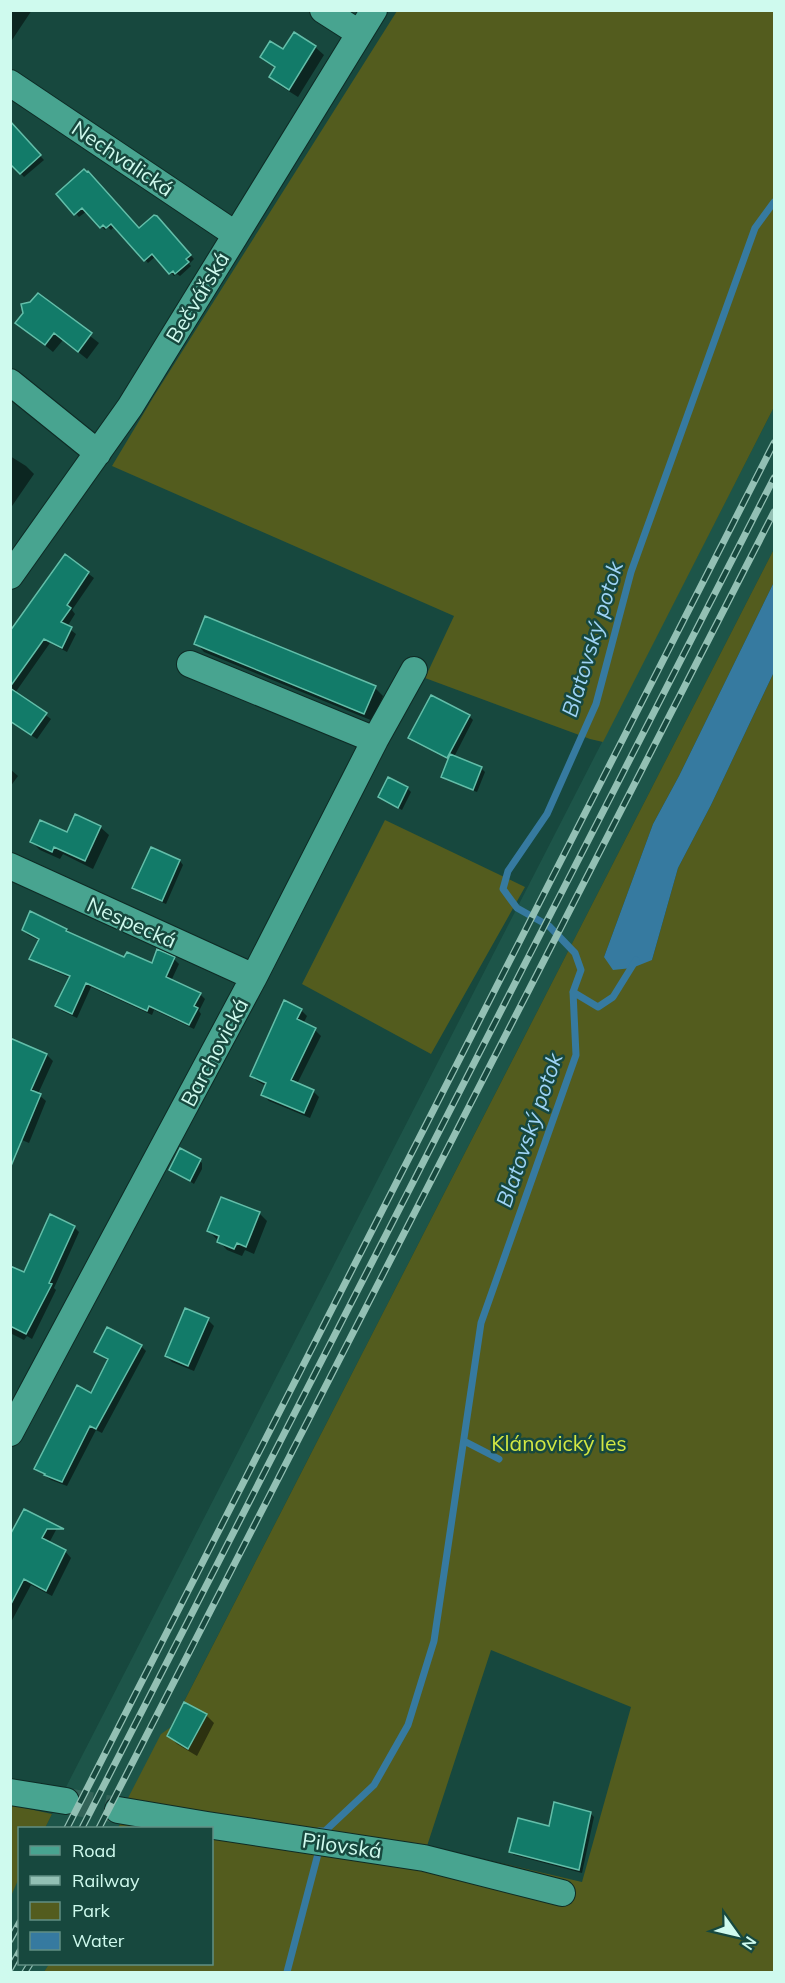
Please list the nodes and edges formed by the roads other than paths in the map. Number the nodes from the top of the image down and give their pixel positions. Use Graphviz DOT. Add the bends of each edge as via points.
graph roads {
  1 [pos="323,10"];
  2 [pos="374,10"];
  3 [pos="359,33"];
  4 [pos="10,82"];
  5 [pos="235,234"];
  6 [pos="10,382"];
  7 [pos="98,453"];
  8 [pos="10,576"];
  9 [pos="190,664"];
  10 [pos="414,670"];
  11 [pos="375,740"];
  12 [pos="10,866"];
  13 [pos="254,977"];
  14 [pos="10,1433"];
  15 [pos="10,1792"];
  16 [pos="66,1801"];
  17 [pos="118,1810"];
  18 [pos="562,1893"];
  1 -- 3 [label="street"];
  2 -- 3 [label="street, Bečvářská"];
  3 -- 5 [label="street, Bečvářská"];
  4 -- 5 [label="street, Nechvalická"];
  5 -- 7 [label="street, Bečvářská"];
  6 -- 7 [label="street"];
  7 -- 8 [label="street, Bečvářská"];
  9 -- 11 [label="street"];
  10 -- 11 [label="street, Barchovická"];
  11 -- 13 [label="street, Barchovická"];
  12 -- 13 [label="street, Nespecká"];
  13 -- 14 [label="street, Barchovická"];
  15 -- 16 [label="street"];
  17 -- 18 [label="street, Pilovská" via="424,1858"];
}
